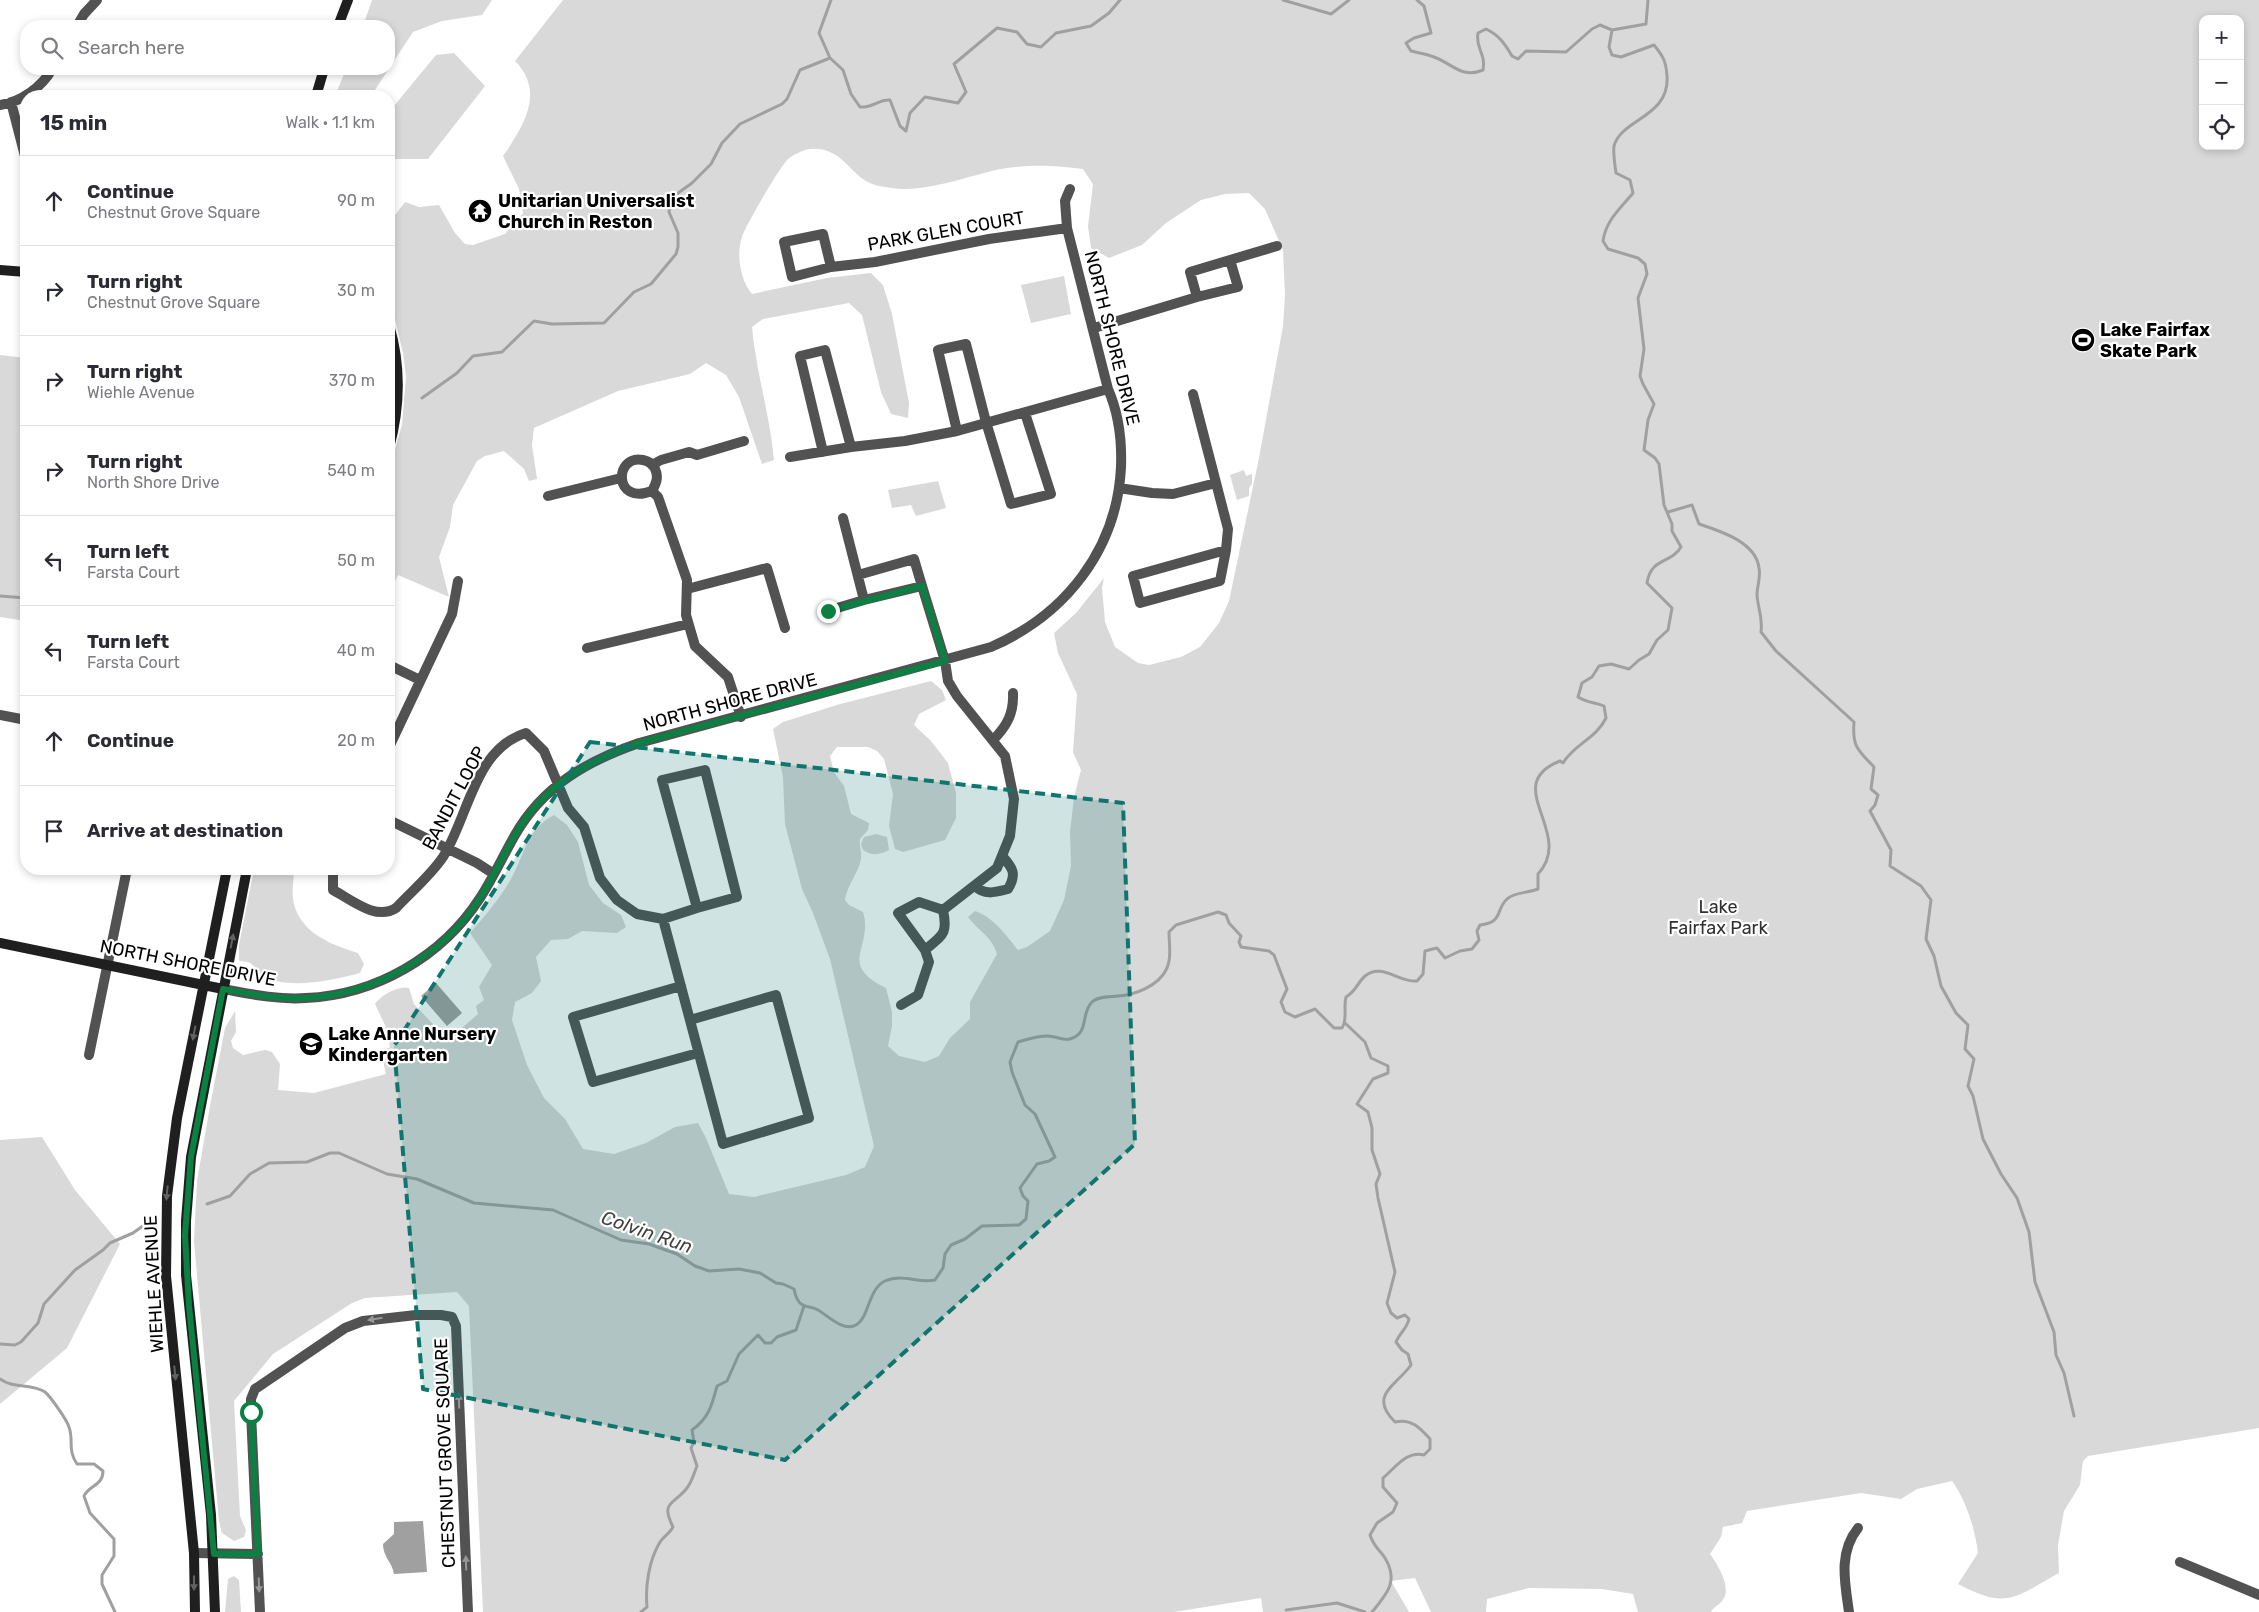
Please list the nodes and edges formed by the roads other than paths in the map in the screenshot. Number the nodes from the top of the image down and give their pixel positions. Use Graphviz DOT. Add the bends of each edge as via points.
graph roads {
  1 [pos="97,0"];
  2 [pos="348,0"];
  3 [pos="80,20"];
  4 [pos="340,20"];
  5 [pos="47,75"];
  6 [pos="322,75"];
  7 [pos="33,90"];
  8 [pos="318,90"];
  9 [pos="20,97"];
  10 [pos="11,102"];
  11 [pos="0,105"];
  12 [pos="20,137"];
  13 [pos="1070,189"];
  14 [pos="1067,228"];
  15 [pos="1277,246"];
  16 [pos="1230,260"];
  17 [pos="831,267"];
  18 [pos="0,270"];
  19 [pos="20,272"];
  20 [pos="1197,297"];
  21 [pos="1094,328"];
  22 [pos="395,349"];
  23 [pos="1108,389"];
  24 [pos="1193,394"];
  25 [pos="1025,412"];
  26 [pos="395,413"];
  27 [pos="986,422"];
  28 [pos="957,431"];
  29 [pos="744,441"];
  30 [pos="851,447"];
  31 [pos="824,452"];
  32 [pos="790,457"];
  33 [pos="652,465"];
  34 [pos="622,478"];
  35 [pos="1216,483"];
  36 [pos="1119,488"];
  37 [pos="652,491"];
  38 [pos="548,496"];
  39 [pos="844,518"];
  40 [pos="1226,550"];
  41 [pos="858,575"];
  42 [pos="458,581"];
  43 [pos="922,586"];
  44 [pos="687,589"];
  45 [pos="864,600"];
  46 [pos="827,611"];
  47 [pos="688,624"];
  48 [pos="784,628"];
  49 [pos="587,648"];
  50 [pos="945,661"];
  51 [pos="395,667"];
  52 [pos="420,680"];
  53 [pos="1013,693"];
  54 [pos="0,715"];
  55 [pos="741,716"];
  56 [pos="20,719"];
  57 [pos="395,734"];
  58 [pos="993,740"];
  59 [pos="557,784"];
  60 [pos="395,823"];
  61 [pos="447,848"];
  62 [pos="1002,856"];
  63 [pos="494,874"];
  64 [pos="126,875"];
  65 [pos="226,875"];
  66 [pos="246,875"];
  67 [pos="333,875"];
  68 [pos="975,886"];
  69 [pos="697,908"];
  70 [pos="942,910"];
  71 [pos="663,919"];
  72 [pos="0,943"];
  73 [pos="925,950"];
  74 [pos="108,965"];
  75 [pos="204,986"];
  76 [pos="681,986"];
  77 [pos="223,989"];
  78 [pos="901,1005"];
  79 [pos="690,1020"];
  80 [pos="698,1053"];
  81 [pos="89,1055"];
  82 [pos="1858,1528"];
  83 [pos="194,1553"];
  84 [pos="214,1554"];
  85 [pos="258,1554"];
  86 [pos="2180,1562"];
  87 [pos="2259,1595"];
  88 [pos="195,1612"];
  89 [pos="215,1612"];
  90 [pos="260,1612"];
  91 [pos="468,1612"];
  92 [pos="1849,1612"];
  1 -- 3 [label="street"];
  2 -- 4 [label="main road"];
  5 -- 7 [label="street"];
  6 -- 8 [label="main road"];
  9 -- 10 [label="street"];
  10 -- 11 [label="street"];
  10 -- 12 [label="street"];
  13 -- 14 [label="street, NORTH SHORE DRIVE" via="1065,200"];
  14 -- 17 [label="street, PARK GLEN COURT"];
  14 -- 21 [label="street, NORTH SHORE DRIVE"];
  15 -- 16 [label="street"];
  16 -- 20 [label="street" via="1190,272"];
  16 -- 20 [label="street" via="1238,287"];
  17 -- 17 [label="street, PARK GLEN COURT" via="792,277 784,242 823,234"];
  18 -- 19 [label="main road"];
  20 -- 21 [label="street"];
  21 -- 23 [label="street, NORTH SHORE DRIVE"];
  22 -- 26 [label="main road"];
  23 -- 25 [label="street"];
  23 -- 36 [label="street, NORTH SHORE DRIVE" via="1120,431"];
  24 -- 35 [label="street"];
  25 -- 27 [label="street"];
  25 -- 27 [label="street" via="1051,494 1011,504"];
  27 -- 28 [label="street"];
  27 -- 28 [label="street" via="966,344 938,350"];
  28 -- 30 [label="street" via="905,442"];
  29 -- 33 [label="street" via="697,455 689,452"];
  30 -- 31 [label="street"];
  30 -- 31 [label="street" via="825,350 800,356"];
  31 -- 32 [label="street"];
  33 -- 34 [label="street" via="638,459 629,462 623,469"];
  33 -- 37 [label="street" via="657,476"];
  34 -- 37 [label="street" via="625,488 633,494"];
  34 -- 38 [label="street"];
  35 -- 36 [label="street" via="1173,494"];
  35 -- 40 [label="street" via="1228,529"];
  36 -- 50 [label="street, NORTH SHORE DRIVE" via="1111,524 1102,544 1079,583 1063,600 1046,616 1010,639"];
  37 -- 44 [label="street" via="658,497 687,580"];
  39 -- 41 [label="street"];
  40 -- 40 [label="street" via="1133,576 1140,603 1220,580"];
  41 -- 43 [label="street" via="914,559"];
  41 -- 45 [label="street"];
  42 -- 52 [label="street" via="452,614"];
  43 -- 45 [label="street"];
  43 -- 50 [label="street"];
  44 -- 47 [label="street"];
  44 -- 48 [label="street" via="767,568"];
  45 -- 46 [label="street"];
  47 -- 49 [label="street"];
  47 -- 55 [label="street" via="695,646 728,677"];
  50 -- 55 [label="street, NORTH SHORE DRIVE"];
  50 -- 58 [label="street" via="948,681 957,696"];
  51 -- 52 [label="street"];
  52 -- 57 [label="street"];
  53 -- 58 [label="street" via="1010,719"];
  54 -- 56 [label="street"];
  55 -- 59 [label="street, NORTH SHORE DRIVE" via="609,753"];
  58 -- 62 [label="street" via="1004,756 1014,799 1010,836"];
  59 -- 61 [label="street, BANDIT LOOP" via="538,743 526,733 512,737 485,765"];
  59 -- 63 [label="street, NORTH SHORE DRIVE" via="523,821"];
  59 -- 71 [label="street" via="568,808 584,827 600,878 617,900 637,914"];
  60 -- 61 [label="street"];
  61 -- 63 [label="street"];
  61 -- 67 [label="street, BANDIT LOOP" via="442,858 388,913 378,913 333,890"];
  62 -- 68 [label="street" via="997,868"];
  62 -- 68 [label="street" via="1013,867 1014,878 1008,889 992,893 980,891"];
  63 -- 77 [label="street, NORTH SHORE DRIVE" via="471,911 448,937 415,963 383,980 351,991 306,998 266,997"];
  64 -- 74 [label="street"];
  65 -- 75 [label="main road, WIEHLE AVENUE"];
  77 -- 66 [label="main road, WIEHLE AVENUE, one-way"];
  68 -- 70 [label="street"];
  69 -- 69 [label="street" via="662,780 705,770 737,898"];
  69 -- 71 [label="street"];
  70 -- 73 [label="street" via="946,927 942,936"];
  70 -- 73 [label="street" via="919,902 898,913"];
  71 -- 76 [label="street"];
  72 -- 74 [label="main road, NORTH SHORE DRIVE"];
  73 -- 78 [label="street" via="929,962 918,995"];
  74 -- 75 [label="main road, NORTH SHORE DRIVE"];
  74 -- 81 [label="street"];
  75 -- 77 [label="main road, NORTH SHORE DRIVE"];
  75 -- 83 [label="main road, WIEHLE AVENUE, one-way" via="171,1156 165,1235 168,1308"];
  76 -- 79 [label="street"];
  76 -- 80 [label="street" via="573,1017 593,1082"];
  77 -- 84 [label="main road, WIEHLE AVENUE" via="191,1157 185,1235"];
  79 -- 80 [label="street"];
  79 -- 80 [label="street" via="776,995 809,1118 723,1144"];
  82 -- 92 [label="street" via="1850,1538 1843,1570"];
  83 -- 84 [label="street"];
  83 -- 88 [label="main road, WIEHLE AVENUE, one-way"];
  84 -- 85 [label="street"];
  84 -- 89 [label="main road, WIEHLE AVENUE"];
  85 -- 90 [label="street, CHESTNUT GROVE SQUARE, one-way"];
  91 -- 85 [label="street, CHESTNUT GROVE SQUARE, one-way" via="456,1326 452,1317 416,1315 363,1321 345,1328 255,1389 251,1412"];
  86 -- 87 [label="street"];
}
